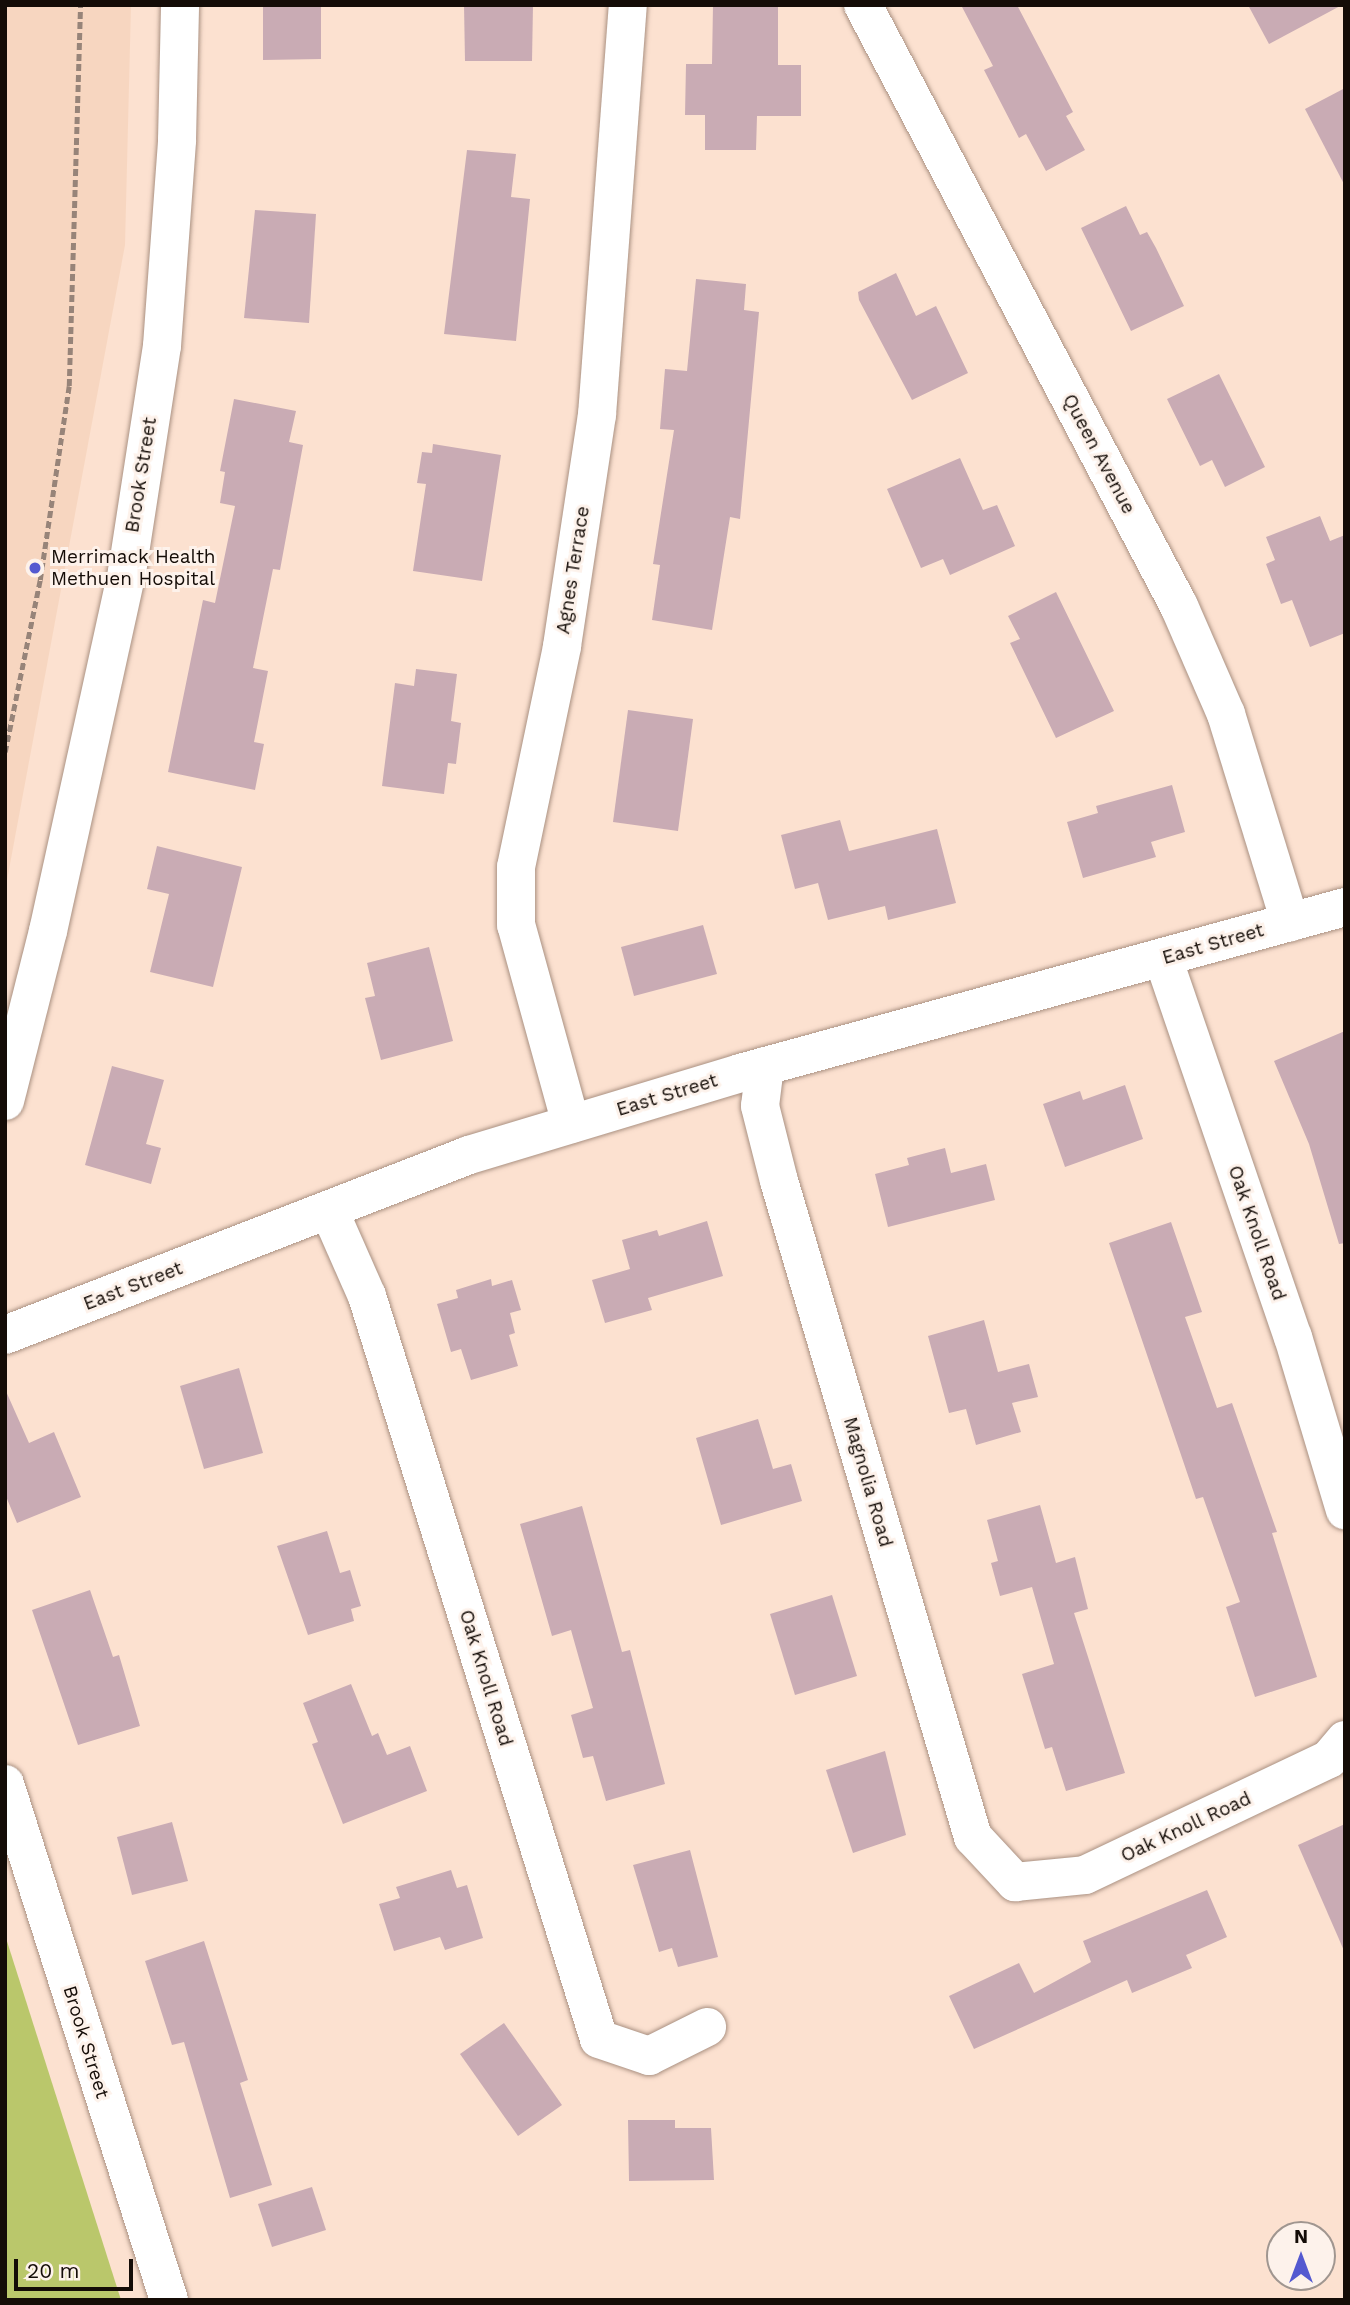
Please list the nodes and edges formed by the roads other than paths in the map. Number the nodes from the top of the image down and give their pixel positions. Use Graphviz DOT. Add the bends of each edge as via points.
graph roads {
  1 [pos="180,5"];
  2 [pos="628,5"];
  3 [pos="863,5"];
  4 [pos="1345,907"];
  5 [pos="1290,922"];
  6 [pos="1163,958"];
  7 [pos="765,1066"];
  8 [pos="5,1101"];
  9 [pos="571,1124"];
  10 [pos="329,1210"];
  11 [pos="5,1335"];
  12 [pos="1345,1510"];
  13 [pos="1345,1740"];
  14 [pos="5,1784"];
  15 [pos="1015,1882"];
  16 [pos="707,2027"];
  17 [pos="169,2300"];
  1 -- 8 [label="street, Brook Street" via="177,140 162,346 127,572 48,931"];
  2 -- 9 [label="street, Agnes Terrace" via="597,415 562,646 516,867 516,925"];
  3 -- 5 [label="street, Queen Avenue" via="1179,606 1226,714"];
  4 -- 5 [label="street, East Street"];
  5 -- 6 [label="street, East Street"];
  6 -- 7 [label="street, East Street"];
  6 -- 12 [label="street, Oak Knoll Road" via="1293,1337"];
  7 -- 9 [label="street, East Street"];
  7 -- 15 [label="street, Magnolia Road" via="760,1106 779,1181 973,1837"];
  9 -- 10 [label="street, East Street" via="469,1155"];
  10 -- 11 [label="street, East Street"];
  10 -- 16 [label="street, Oak Knoll Road" via="367,1296 599,2039 649,2056"];
  13 -- 15 [label="street, Oak Knoll Road" via="1329,1759 1085,1875"];
  14 -- 17 [label="street, Brook Street"];
}
